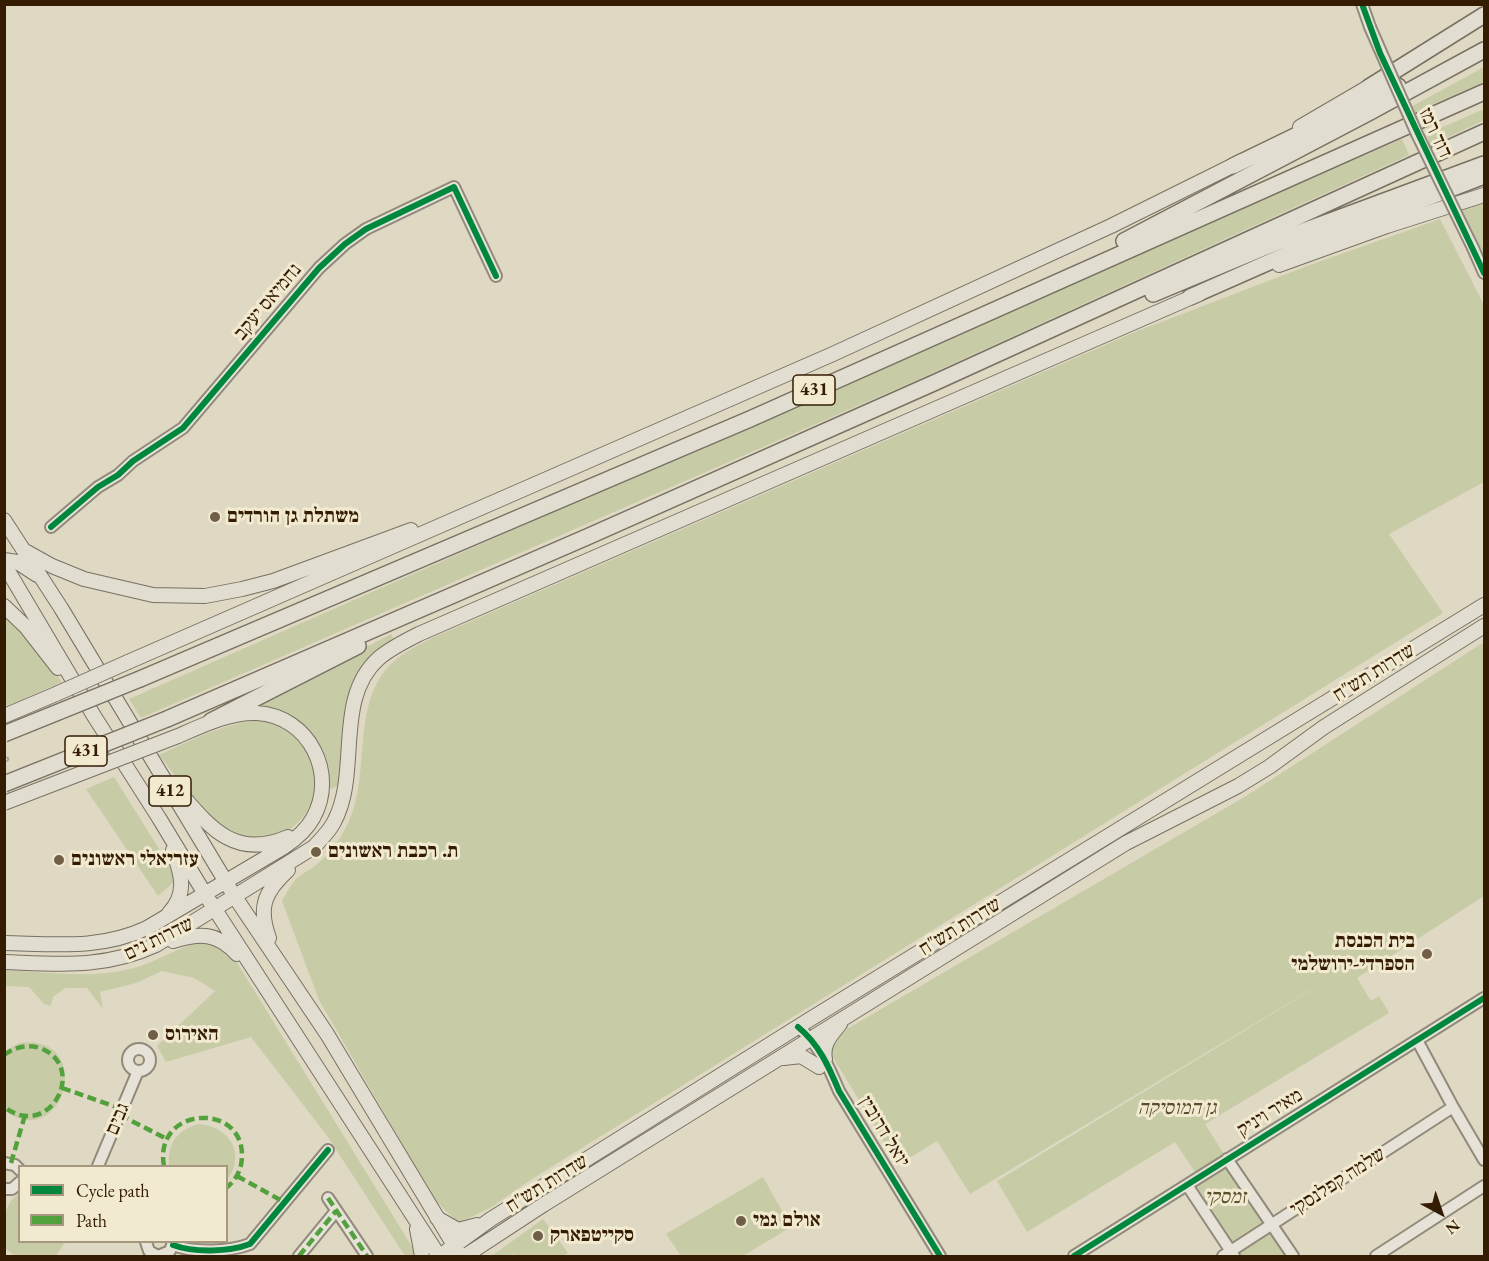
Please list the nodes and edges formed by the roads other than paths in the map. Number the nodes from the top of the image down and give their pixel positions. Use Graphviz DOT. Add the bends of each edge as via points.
graph roads {
  1 [pos="1362,4"];
  2 [pos="1485,15"];
  3 [pos="1485,24"];
  4 [pos="1485,48"];
  5 [pos="1369,87"];
  6 [pos="1485,92"];
  7 [pos="1485,132"];
  8 [pos="1485,164"];
  9 [pos="1233,166"];
  10 [pos="1485,176"];
  11 [pos="1485,195"];
  12 [pos="1485,273"];
  13 [pos="496,276"];
  14 [pos="1190,297"];
  15 [pos="978,316"];
  16 [pos="936,382"];
  17 [pos="576,467"];
  18 [pos="4,520"];
  19 [pos="51,527"];
  20 [pos="25,550"];
  21 [pos="4,562"];
  22 [pos="43,580"];
  23 [pos="455,594"];
  24 [pos="1485,605"];
  25 [pos="4,606"];
  26 [pos="1485,626"];
  27 [pos="56,694"];
  28 [pos="4,711"];
  29 [pos="4,716"];
  30 [pos="94,716"];
  31 [pos="211,721"];
  32 [pos="4,734"];
  33 [pos="141,742"];
  34 [pos="4,784"];
  35 [pos="321,801"];
  36 [pos="4,803"];
  37 [pos="159,818"];
  38 [pos="309,851"];
  39 [pos="226,882"];
  40 [pos="205,894"];
  41 [pos="235,897"];
  42 [pos="216,909"];
  43 [pos="164,918"];
  44 [pos="4,943"];
  45 [pos="156,945"];
  46 [pos="4,962"];
  47 [pos="284,970"];
  48 [pos="1485,998"];
  49 [pos="273,999"];
  50 [pos="845,1017"];
  51 [pos="798,1027"];
  52 [pos="1417,1040"];
  53 [pos="807,1041"];
  54 [pos="774,1061"];
  55 [pos="822,1063"];
  56 [pos="138,1071"];
  57 [pos="1453,1107"];
  58 [pos="328,1150"];
  59 [pos="1227,1159"];
  60 [pos="1485,1160"];
  61 [pos="4,1163"];
  62 [pos="99,1165"];
  63 [pos="18,1168"];
  64 [pos="18,1184"];
  65 [pos="1187,1185"];
  66 [pos="1485,1185"];
  67 [pos="4,1189"];
  68 [pos="328,1198"];
  69 [pos="336,1210"];
  70 [pos="436,1217"];
  71 [pos="491,1219"];
  72 [pos="417,1224"];
  73 [pos="1272,1224"];
  74 [pos="492,1237"];
  75 [pos="146,1243"];
  76 [pos="173,1243"];
  77 [pos="459,1253"];
  78 [pos="1229,1255"];
  79 [pos="299,1257"];
  80 [pos="367,1257"];
  81 [pos="422,1257"];
  82 [pos="440,1257"];
  83 [pos="476,1257"];
  84 [pos="940,1257"];
  85 [pos="1074,1257"];
  86 [pos="1293,1257"];
  87 [pos="1376,1257"];
  1 -- 12 [label="street, דוד רמז, bridge" via="1417,134"];
  2 -- 5 [label="highway"];
  3 -- 5 [label="main road"];
  4 -- 9 [label="highway"];
  4 -- 15 [label="highway" via="1360,118"];
  5 -- 9 [label="main road"];
  6 -- 15 [label="highway, 431"];
  7 -- 16 [label="highway, 431"];
  8 -- 16 [label="highway" via="1296,234"];
  9 -- 17 [label="main road" via="854,344"];
  10 -- 14 [label="highway" via="1326,237"];
  11 -- 14 [label="main road" via="1387,225"];
  13 -- 19 [label="street, נחמיאס יעקב" via="453,187 366,229 319,268 183,428 98,487"];
  14 -- 38 [label="main road" via="397,645 378,658 359,687 340,808 328,833"];
  15 -- 32 [label="highway, 431, bridge" via="750,419"];
  16 -- 23 [label="highway, 431"];
  17 -- 20 [label="main road" via="325,563 223,593 153,595 63,572"];
  17 -- 27 [label="main road, bridge"];
  18 -- 20 [label="main road, 412"];
  20 -- 22 [label="main road, 412"];
  21 -- 22 [label="main road" via="17,562"];
  21 -- 30 [label="main road, 412"];
  22 -- 33 [label="main road, 412"];
  23 -- 31 [label="highway"];
  23 -- 34 [label="highway, 431, bridge" via="167,719"];
  24 -- 51 [label="main road, שדרות תש\"ח"];
  25 -- 30 [label="main road" via="40,644"];
  26 -- 50 [label="main road, שדרות תש\"ח" via="1238,786 1126,843"];
  27 -- 28 [label="main road"];
  27 -- 29 [label="main road"];
  30 -- 37 [label="main road, 412"];
  31 -- 35 [label="main road" via="256,713 294,725 318,758 323,782"];
  31 -- 36 [label="main road, bridge"];
  33 -- 35 [label="main road" via="201,816 236,843 262,845 288,837 310,820"];
  33 -- 39 [label="main road, 412"];
  35 -- 39 [label="main road, שדרות נים" via="308,826 294,840"];
  37 -- 40 [label="main road, 412"];
  37 -- 43 [label="main road" via="182,881 179,899"];
  38 -- 41 [label="main road, שדרות נים"];
  38 -- 47 [label="main road" via="279,878 262,911 269,940"];
  39 -- 40 [label="main road, שדרות נים"];
  39 -- 41 [label="main road, 412"];
  40 -- 42 [label="main road, 412"];
  40 -- 43 [label="main road, שדרות נים"];
  41 -- 42 [label="main road, שדרות נים"];
  41 -- 47 [label="main road, 412"];
  42 -- 45 [label="main road, שדרות נים"];
  42 -- 49 [label="main road, 412"];
  43 -- 44 [label="main road, שדרות נים" via="133,935 99,944"];
  45 -- 46 [label="main road, שדרות נים" via="129,957 101,963"];
  45 -- 49 [label="main road" via="196,936 222,939"];
  47 -- 70 [label="main road, 412" via="333,1042"];
  48 -- 52 [label="street, מאיר ויניק"];
  49 -- 72 [label="main road, 412"];
  50 -- 53 [label="main road, שדרות תש\"ח"];
  50 -- 55 [label="main road" via="825,1044"];
  51 -- 53 [label="street, יואל דרובין"];
  51 -- 71 [label="main road, שדרות תש\"ח"];
  52 -- 57 [label="street"];
  52 -- 59 [label="street, מאיר ויניק"];
  53 -- 54 [label="main road, שדרות תש\"ח"];
  53 -- 55 [label="street, יואל דרובין"];
  54 -- 55 [label="main road" via="801,1056"];
  54 -- 74 [label="main road, שדרות תש\"ח"];
  55 -- 84 [label="street, יואל דרובין"];
  56 -- 62 [label="street, גבים"];
  57 -- 60 [label="street"];
  57 -- 73 [label="street, שלמה קפלנסקי"];
  58 -- 76 [label="street" via="250,1244 234,1251 189,1249"];
  59 -- 65 [label="street, מאיר ויניק"];
  59 -- 73 [label="street"];
  61 -- 63 [label="street"];
  64 -- 67 [label="street"];
  65 -- 78 [label="street"];
  65 -- 85 [label="street, מאיר ויניק"];
  66 -- 87 [label="street"];
  68 -- 69 [label="street"];
  69 -- 79 [label="street"];
  69 -- 80 [label="street"];
  70 -- 71 [label="main road" via="458,1230"];
  70 -- 77 [label="main road, 412"];
  71 -- 77 [label="main road, שדרות תש\"ח"];
  72 -- 81 [label="main road"];
  72 -- 82 [label="main road, 412"];
  73 -- 78 [label="street, שלמה קפלנסקי"];
  73 -- 86 [label="street"];
  74 -- 77 [label="main road, שדרות תש\"ח"];
  74 -- 83 [label="main road"];
  75 -- 76 [label="street" via="149,1251 158,1256 168,1253"];
  77 -- 82 [label="main road, שדרות תש\"ח"];
}
